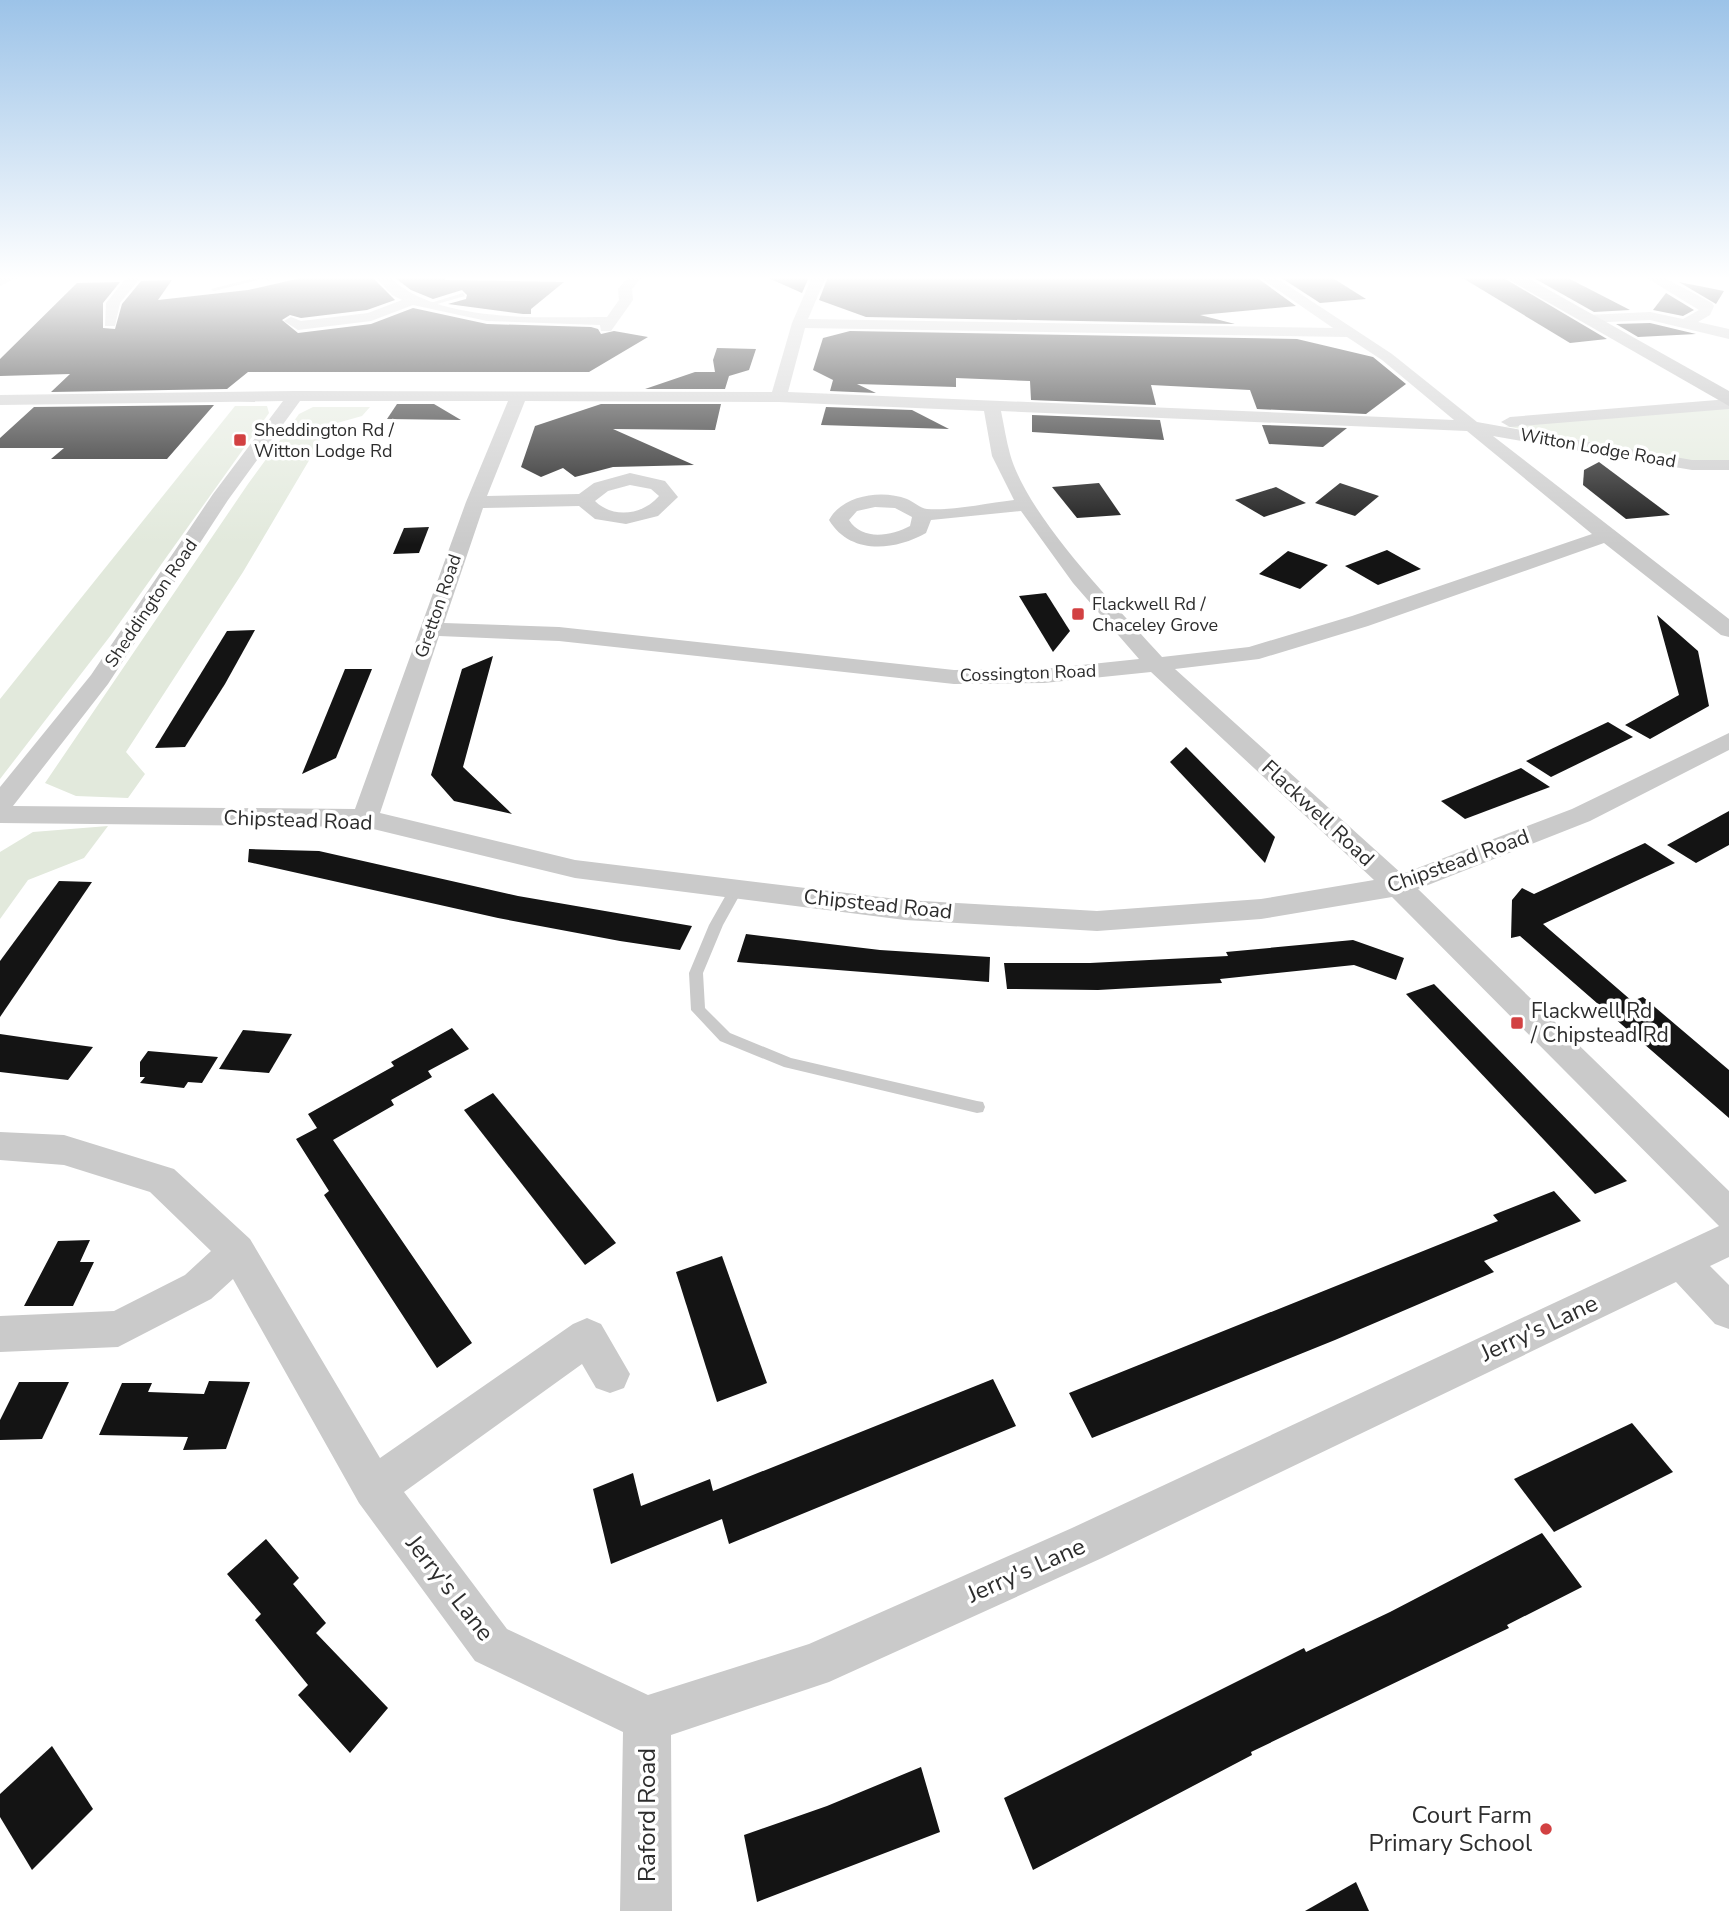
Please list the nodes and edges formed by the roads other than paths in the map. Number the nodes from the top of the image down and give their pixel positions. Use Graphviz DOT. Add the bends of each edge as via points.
graph roads {
  1 [pos="787,366"];
  2 [pos="1398,366"];
  3 [pos="1672,366"];
  4 [pos="295,396"];
  5 [pos="519,396"];
  6 [pos="1725,396"];
  7 [pos="779,397"];
  8 [pos="0,400"];
  9 [pos="992,406"];
  10 [pos="1468,426"];
  11 [pos="1729,465"];
  12 [pos="584,500"];
  13 [pos="475,502"];
  14 [pos="1027,505"];
  15 [pos="922,515"];
  16 [pos="1608,535"];
  17 [pos="429,629"];
  18 [pos="1729,630"];
  19 [pos="1158,666"];
  20 [pos="1729,740"];
  21 [pos="0,804"];
  22 [pos="0,814"];
  23 [pos="365,818"];
  24 [pos="1398,886"];
  25 [pos="736,889"];
  26 [pos="977,1107"];
  27 [pos="0,1146"];
  28 [pos="1729,1214"];
  29 [pos="1729,1239"];
  30 [pos="237,1251"];
  31 [pos="1681,1261"];
  32 [pos="1729,1311"];
  33 [pos="0,1334"];
  34 [pos="610,1374"];
  35 [pos="374,1488"];
  36 [pos="647,1719"];
  37 [pos="646,1911"];
  1 -- 7 [label="street"];
  2 -- 10 [label="street"];
  3 -- 6 [label="street"];
  4 -- 5 [label="street, Witton Lodge Road"];
  4 -- 8 [label="street, Witton Lodge Road"];
  4 -- 21 [label="street, Sheddington Road" via="220,498 100,679"];
  5 -- 7 [label="street, Witton Lodge Road"];
  5 -- 13 [label="street, Gretton Road"];
  6 -- 10 [label="street, Witton Lodge Road"];
  7 -- 9 [label="street, Witton Lodge Road"];
  9 -- 10 [label="street, Witton Lodge Road"];
  9 -- 14 [label="street, Flackwell Road" via="1001,456"];
  10 -- 11 [label="street, Witton Lodge Road" via="1692,465"];
  10 -- 16 [label="street"];
  12 -- 13 [label="street"];
  13 -- 17 [label="street, Gretton Road"];
  14 -- 15 [label="street"];
  14 -- 19 [label="street, Flackwell Road" via="1080,579"];
  16 -- 18 [label="street"];
  16 -- 19 [label="street, Cossington Road" via="1251,654"];
  17 -- 19 [label="street, Cossington Road" via="559,634 954,677 1044,676"];
  17 -- 23 [label="street, Gretton Road"];
  19 -- 24 [label="street, Flackwell Road"];
  20 -- 24 [label="street, Chipstead Road" via="1581,815"];
  22 -- 23 [label="street, Chipstead Road"];
  23 -- 25 [label="street, Chipstead Road" via="575,869"];
  24 -- 25 [label="street, Chipstead Road" via="1261,909 1097,921 905,910"];
  24 -- 28 [label="street, Flackwell Road"];
  25 -- 26 [label="lane" via="696,973 698,1010 725,1038 789,1063"];
  27 -- 30 [label="street, Jerry's Lane" via="64,1150 162,1180"];
  29 -- 31 [label="street, Jerry's Lane"];
  30 -- 33 [label="street" via="198,1287 118,1329"];
  30 -- 35 [label="street, Jerry's Lane"];
  31 -- 32 [label="street"];
  31 -- 36 [label="street, Jerry's Lane" via="1087,1543 813,1666"];
  34 -- 35 [label="street" via="587,1337"];
  35 -- 36 [label="street, Jerry's Lane" via="491,1645"];
  36 -- 37 [label="street, Raford Road"];
}
